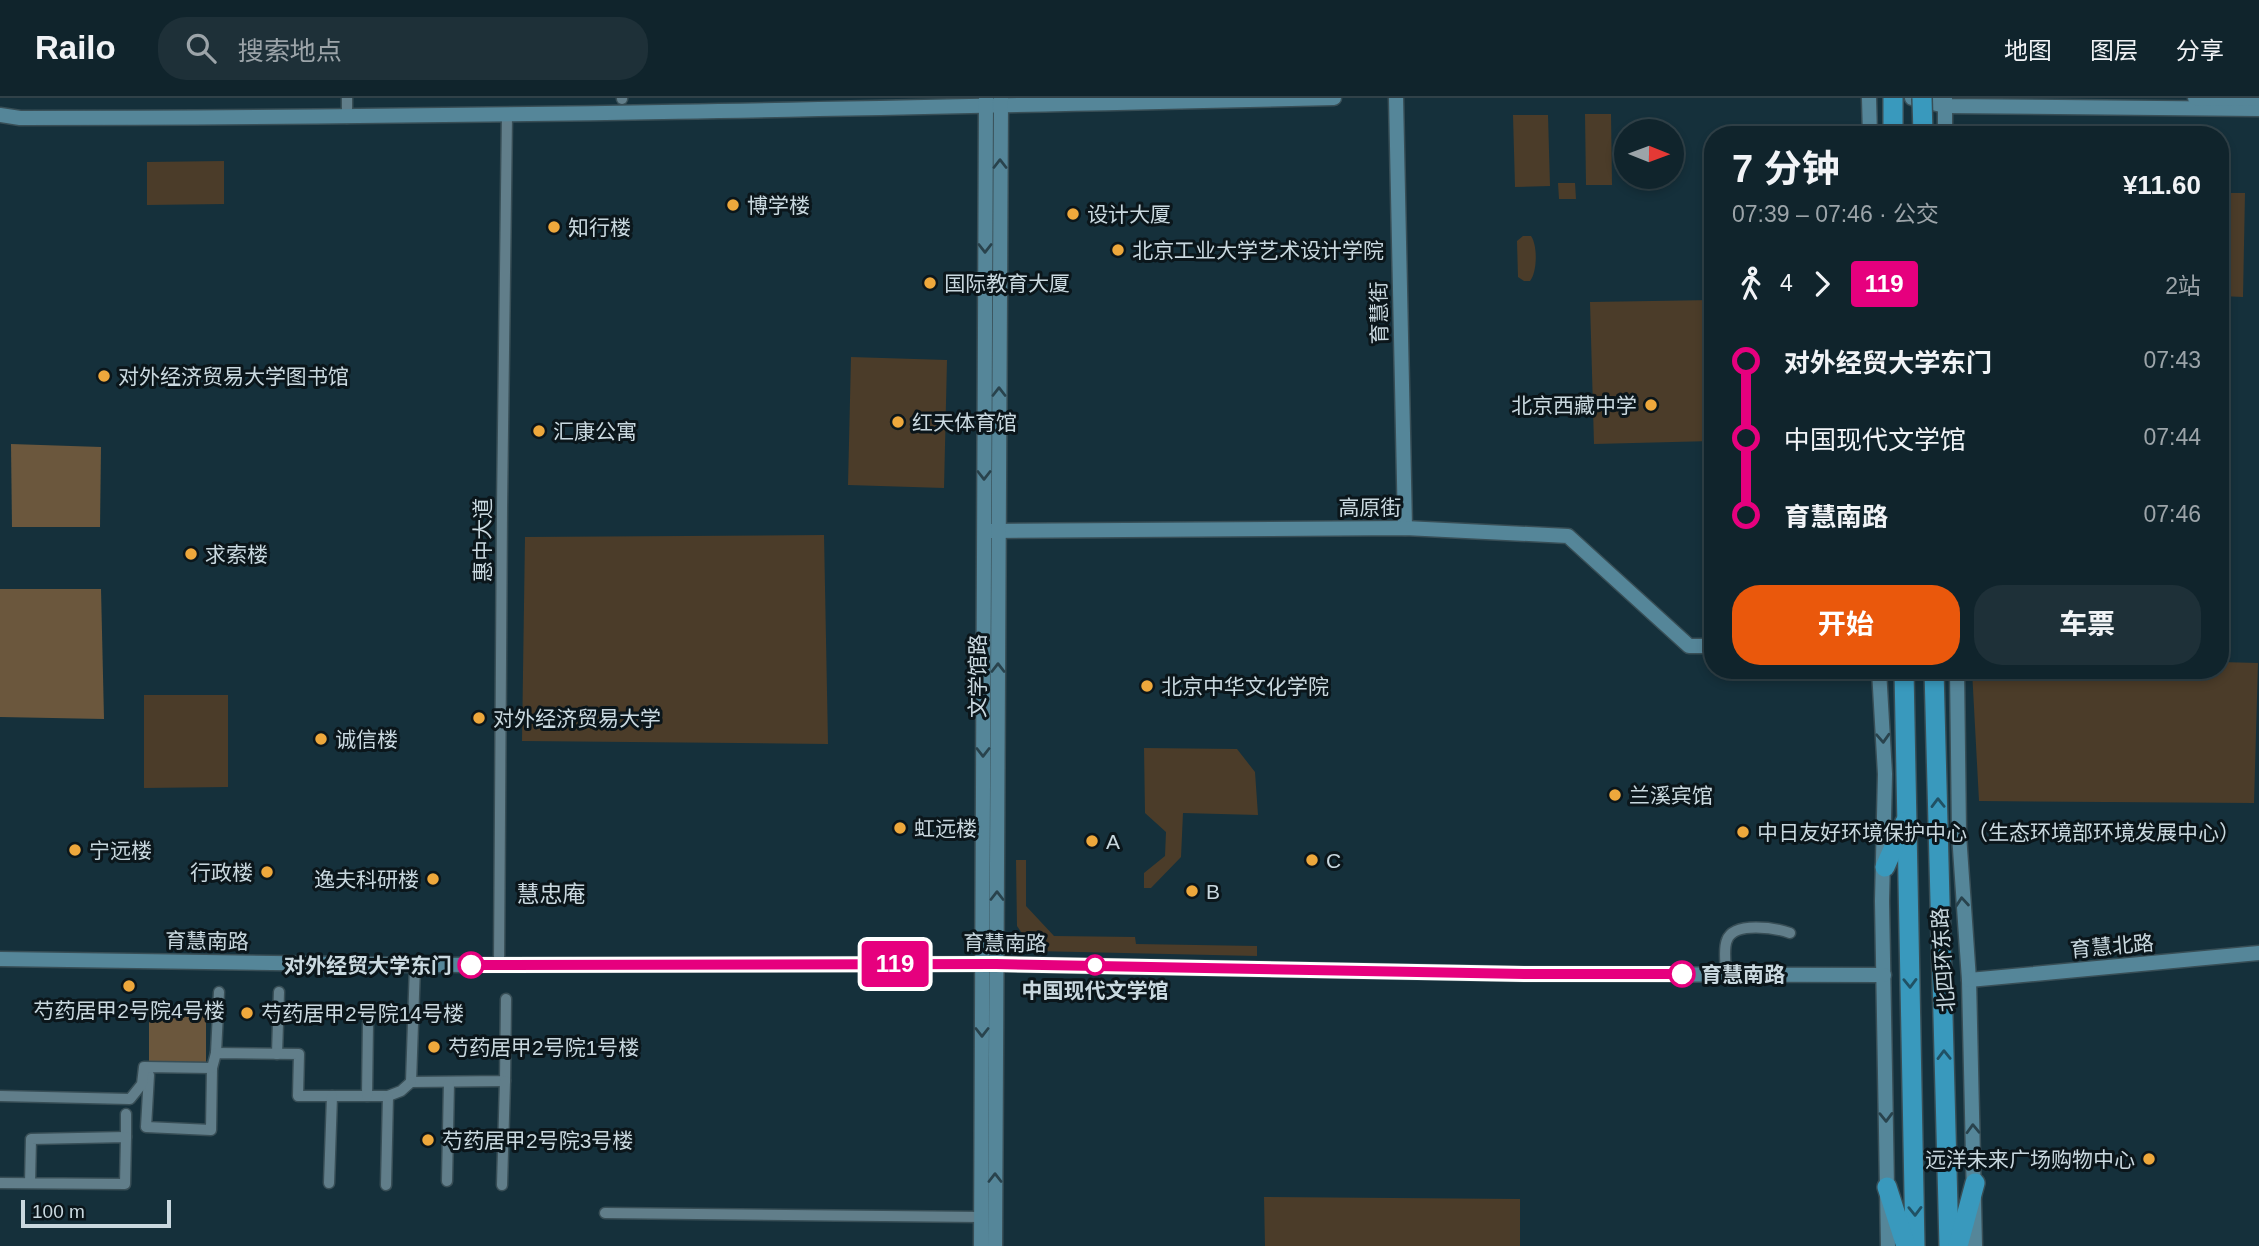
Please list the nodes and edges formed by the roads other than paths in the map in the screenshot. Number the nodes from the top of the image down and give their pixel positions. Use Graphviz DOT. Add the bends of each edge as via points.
graph roads {
  1 [pos="347,98"];
  2 [pos="1334,98"];
  3 [pos="1396,98"];
  4 [pos="1869,98"];
  5 [pos="1893,98"];
  6 [pos="1912,98"];
  7 [pos="1923,98"];
  8 [pos="2195,98"];
  9 [pos="2259,99"];
  10 [pos="993,102"];
  11 [pos="1945,102"];
  12 [pos="809,104"];
  13 [pos="2259,110"];
  14 [pos="0,115"];
  15 [pos="507,115"];
  16 [pos="20,118"];
  17 [pos="347,118"];
  18 [pos="0,123"];
  19 [pos="1870,126"];
  20 [pos="1893,126"];
  21 [pos="1923,126"];
  22 [pos="1945,126"];
  23 [pos="1405,528"];
  24 [pos="991,531"];
  25 [pos="1704,646"];
  26 [pos="1880,679"];
  27 [pos="1904,679"];
  28 [pos="1934,679"];
  29 [pos="1957,679"];
  30 [pos="1907,818"];
  31 [pos="1885,866"];
  32 [pos="1790,933"];
  33 [pos="2259,953"];
  34 [pos="0,959"];
  35 [pos="989,964"];
  36 [pos="415,965"];
  37 [pos="499,965"];
  38 [pos="1726,974"];
  39 [pos="1884,975"];
  40 [pos="1969,980"];
  41 [pos="219,992"];
  42 [pos="279,992"];
  43 [pos="506,999"];
  44 [pos="369,1023"];
  45 [pos="216,1053"];
  46 [pos="277,1054"];
  47 [pos="149,1067"];
  48 [pos="212,1068"];
  49 [pos="505,1081"];
  50 [pos="411,1082"];
  51 [pos="449,1082"];
  52 [pos="0,1096"];
  53 [pos="332,1096"];
  54 [pos="367,1096"];
  55 [pos="388,1096"];
  56 [pos="126,1114"];
  57 [pos="126,1138"];
  58 [pos="447,1181"];
  59 [pos="0,1183"];
  60 [pos="30,1183"];
  61 [pos="329,1183"];
  62 [pos="1975,1183"];
  63 [pos="386,1185"];
  64 [pos="502,1185"];
  65 [pos="1887,1187"];
  66 [pos="606,1213"];
  67 [pos="981,1217"];
  68 [pos="981,1246"];
  69 [pos="995,1246"];
  70 [pos="1888,1246"];
  71 [pos="1906,1246"];
  72 [pos="1915,1246"];
  73 [pos="1948,1246"];
  74 [pos="1958,1246"];
  75 [pos="1975,1246"];
  1 -- 17 [label="street"];
  2 -- 10 [label="street"];
  3 -- 23 [label="street, 育慧街"];
  4 -- 19 [label="street"];
  5 -- 20 [label="highway"];
  6 -- 11 [label="street"];
  7 -- 21 [label="highway, bridge"];
  8 -- 9 [label="street"];
  10 -- 12 [label="street"];
  10 -- 24 [label="street, 文学馆路"];
  11 -- 13 [label="street"];
  11 -- 22 [label="street"];
  12 -- 15 [label="street"];
  14 -- 16 [label="street"];
  15 -- 17 [label="street"];
  15 -- 37 [label="street, 惠中大道"];
  16 -- 17 [label="street"];
  16 -- 18 [label="street"];
  23 -- 24 [label="street, 高原街"];
  23 -- 25 [label="street, 高原街" via="1568,536 1689,646"];
  24 -- 35 [label="street, 文学馆路"];
  26 -- 31 [label="street, one-way"];
  27 -- 30 [label="highway, 北四环东路"];
  73 -- 28 [label="highway, 北四环东路, one-way"];
  40 -- 29 [label="street, 北四环东路, one-way" via="1959,834"];
  30 -- 31 [label="highway"];
  30 -- 72 [label="highway, 北四环东路, one-way"];
  31 -- 39 [label="street"];
  32 -- 38 [label="street" via="1768,927 1731,934 1726,945"];
  33 -- 40 [label="street, 育慧北路"];
  34 -- 36 [label="street, 育慧南路"];
  35 -- 37 [label="street, 育慧南路"];
  35 -- 38 [label="street, 育慧南路"];
  35 -- 67 [label="street, 文学馆路, one-way"];
  69 -- 35 [label="street, 文学馆路, one-way"];
  36 -- 37 [label="street, 育慧南路"];
  36 -- 50 [label="street"];
  38 -- 39 [label="street, 育慧南路"];
  39 -- 65 [label="street, one-way"];
  62 -- 40 [label="street, 北四环东路, one-way"];
  41 -- 45 [label="street"];
  42 -- 46 [label="street"];
  43 -- 49 [label="street"];
  44 -- 54 [label="street"];
  45 -- 46 [label="street"];
  45 -- 48 [label="street"];
  46 -- 53 [label="street" via="299,1054 298,1096"];
  47 -- 48 [label="street"];
  47 -- 48 [label="street" via="146,1127 211,1130"];
  47 -- 52 [label="street" via="144,1067 142,1084 130,1099"];
  49 -- 51 [label="street"];
  49 -- 64 [label="street"];
  50 -- 51 [label="street"];
  50 -- 55 [label="street"];
  51 -- 58 [label="street"];
  53 -- 54 [label="street"];
  53 -- 61 [label="street"];
  54 -- 55 [label="street"];
  55 -- 63 [label="street"];
  56 -- 57 [label="street"];
  57 -- 60 [label="street" via="31,1139"];
  57 -- 60 [label="street" via="125,1184"];
  59 -- 60 [label="street"];
  62 -- 74 [label="highway"];
  62 -- 75 [label="street, 北四环东路"];
  65 -- 70 [label="street"];
  65 -- 71 [label="highway"];
  66 -- 67 [label="street"];
  67 -- 68 [label="street, 文学馆路"];
}
